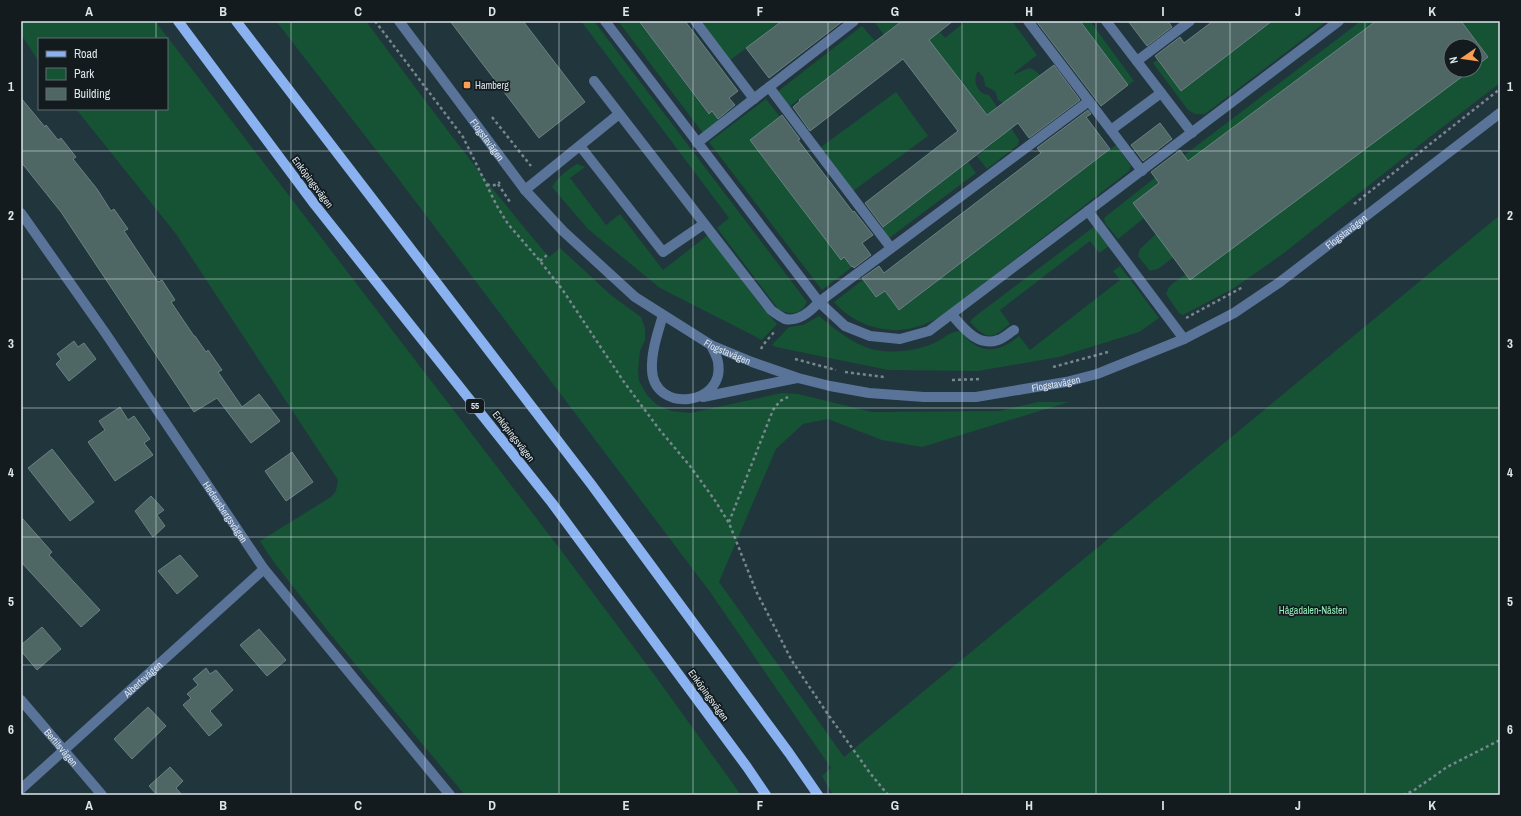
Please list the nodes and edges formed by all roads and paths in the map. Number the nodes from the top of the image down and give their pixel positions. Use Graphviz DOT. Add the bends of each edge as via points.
graph roads {
  1 [pos="178,21"];
  2 [pos="236,21"];
  3 [pos="375,21"];
  4 [pos="399,21"];
  5 [pos="605,21"];
  6 [pos="695,21"];
  7 [pos="854,21"];
  8 [pos="1028,21"];
  9 [pos="1106,21"];
  10 [pos="1190,21"];
  11 [pos="1338,21"];
  12 [pos="1137,61"];
  13 [pos="594,81"];
  14 [pos="769,87"];
  15 [pos="1500,89"];
  16 [pos="1161,93"];
  17 [pos="754,99"];
  18 [pos="1089,101"];
  19 [pos="1500,113"];
  20 [pos="489,114"];
  21 [pos="619,114"];
  22 [pos="1111,130"];
  23 [pos="1192,133"];
  24 [pos="698,143"];
  25 [pos="580,146"];
  26 [pos="526,160"];
  27 [pos="1142,171"];
  28 [pos="498,184"];
  29 [pos="525,190"];
  30 [pos="510,202"];
  31 [pos="1350,207"];
  32 [pos="1088,211"];
  33 [pos="21,213"];
  34 [pos="704,224"];
  35 [pos="891,248"];
  36 [pos="547,255"];
  37 [pos="540,261"];
  38 [pos="1248,283"];
  39 [pos="819,302"];
  40 [pos="663,315"];
  41 [pos="952,315"];
  42 [pos="786,319"];
  43 [pos="1174,324"];
  44 [pos="1014,330"];
  45 [pos="1184,339"];
  46 [pos="711,344"];
  47 [pos="754,346"];
  48 [pos="761,349"];
  49 [pos="1114,350"];
  50 [pos="768,351"];
  51 [pos="791,358"];
  52 [pos="1051,368"];
  53 [pos="837,370"];
  54 [pos="845,372"];
  55 [pos="798,378"];
  56 [pos="890,378"];
  57 [pos="986,379"];
  58 [pos="948,380"];
  59 [pos="793,395"];
  60 [pos="701,397"];
  61 [pos="728,523"];
  62 [pos="264,569"];
  63 [pos="21,700"];
  64 [pos="1500,740"];
  65 [pos="64,749"];
  66 [pos="21,789"];
  67 [pos="102,795"];
  68 [pos="450,795"];
  69 [pos="766,795"];
  70 [pos="818,795"];
  71 [pos="888,795"];
  72 [pos="1403,795"];
  1 -- 69 [label="main road, Enköpingsvägen / 55" via="315,205 552,503"];
  2 -- 70 [label="main road" via="591,484 790,753"];
  3 -- 37 [label="path" via="463,136 508,224"];
  4 -- 29 [label="street, Flogstavägen"];
  5 -- 24 [label="street"];
  6 -- 17 [label="street"];
  7 -- 14 [label="street"];
  8 -- 18 [label="street"];
  9 -- 12 [label="street"];
  10 -- 12 [label="street"];
  11 -- 23 [label="street"];
  12 -- 16 [label="street"];
  13 -- 21 [label="street"];
  14 -- 17 [label="street"];
  14 -- 35 [label="street"];
  15 -- 31 [label="path"];
  16 -- 22 [label="street"];
  16 -- 23 [label="street"];
  17 -- 24 [label="street"];
  18 -- 22 [label="street"];
  18 -- 35 [label="street"];
  19 -- 45 [label="street, Flogstavägen" via="1280,282 1234,312"];
  20 -- 26 [label="path"];
  21 -- 25 [label="street"];
  21 -- 34 [label="street"];
  22 -- 27 [label="street"];
  23 -- 27 [label="street"];
  24 -- 39 [label="street"];
  25 -- 29 [label="street"];
  25 -- 34 [label="street" via="663,252"];
  27 -- 32 [label="street"];
  28 -- 30 [label="path"];
  29 -- 40 [label="street, Flogstavägen" via="604,270 635,298"];
  32 -- 41 [label="street"];
  32 -- 43 [label="street"];
  33 -- 62 [label="street, Hedensbergsvägen"];
  34 -- 42 [label="street" via="771,310"];
  35 -- 39 [label="street"];
  36 -- 37 [label="path"];
  37 -- 61 [label="path" via="624,382 710,493"];
  38 -- 43 [label="path" via="1213,305"];
  39 -- 41 [label="street" via="845,326 870,336 900,339 929,332"];
  39 -- 42 [label="street" via="801,317"];
  40 -- 46 [label="street, Flogstavägen"];
  40 -- 60 [label="street" via="653,354 652,370 655,385 668,397"];
  41 -- 44 [label="street" via="974,338 986,342 999,340"];
  42 -- 48 [label="path"];
  43 -- 45 [label="street"];
  45 -- 55 [label="street, Flogstavägen" via="1097,374 1066,382 976,397 869,393"];
  46 -- 55 [label="street, Flogstavägen"];
  46 -- 60 [label="street" via="718,361 718,376 712,388"];
  47 -- 48 [label="path"];
  48 -- 50 [label="path"];
  49 -- 52 [label="path"];
  51 -- 53 [label="path"];
  54 -- 56 [label="path"];
  55 -- 60 [label="street"];
  57 -- 58 [label="path"];
  59 -- 61 [label="path" via="780,401 773,410"];
  61 -- 71 [label="path" via="756,592 792,661"];
  62 -- 65 [label="street, Albertsvägen"];
  62 -- 68 [label="street, Hedensbergsvägen"];
  63 -- 65 [label="street, Bertilsvägen"];
  64 -- 72 [label="path"];
  65 -- 66 [label="street, Albertsvägen"];
  65 -- 67 [label="street, Bertilsvägen"];
}
